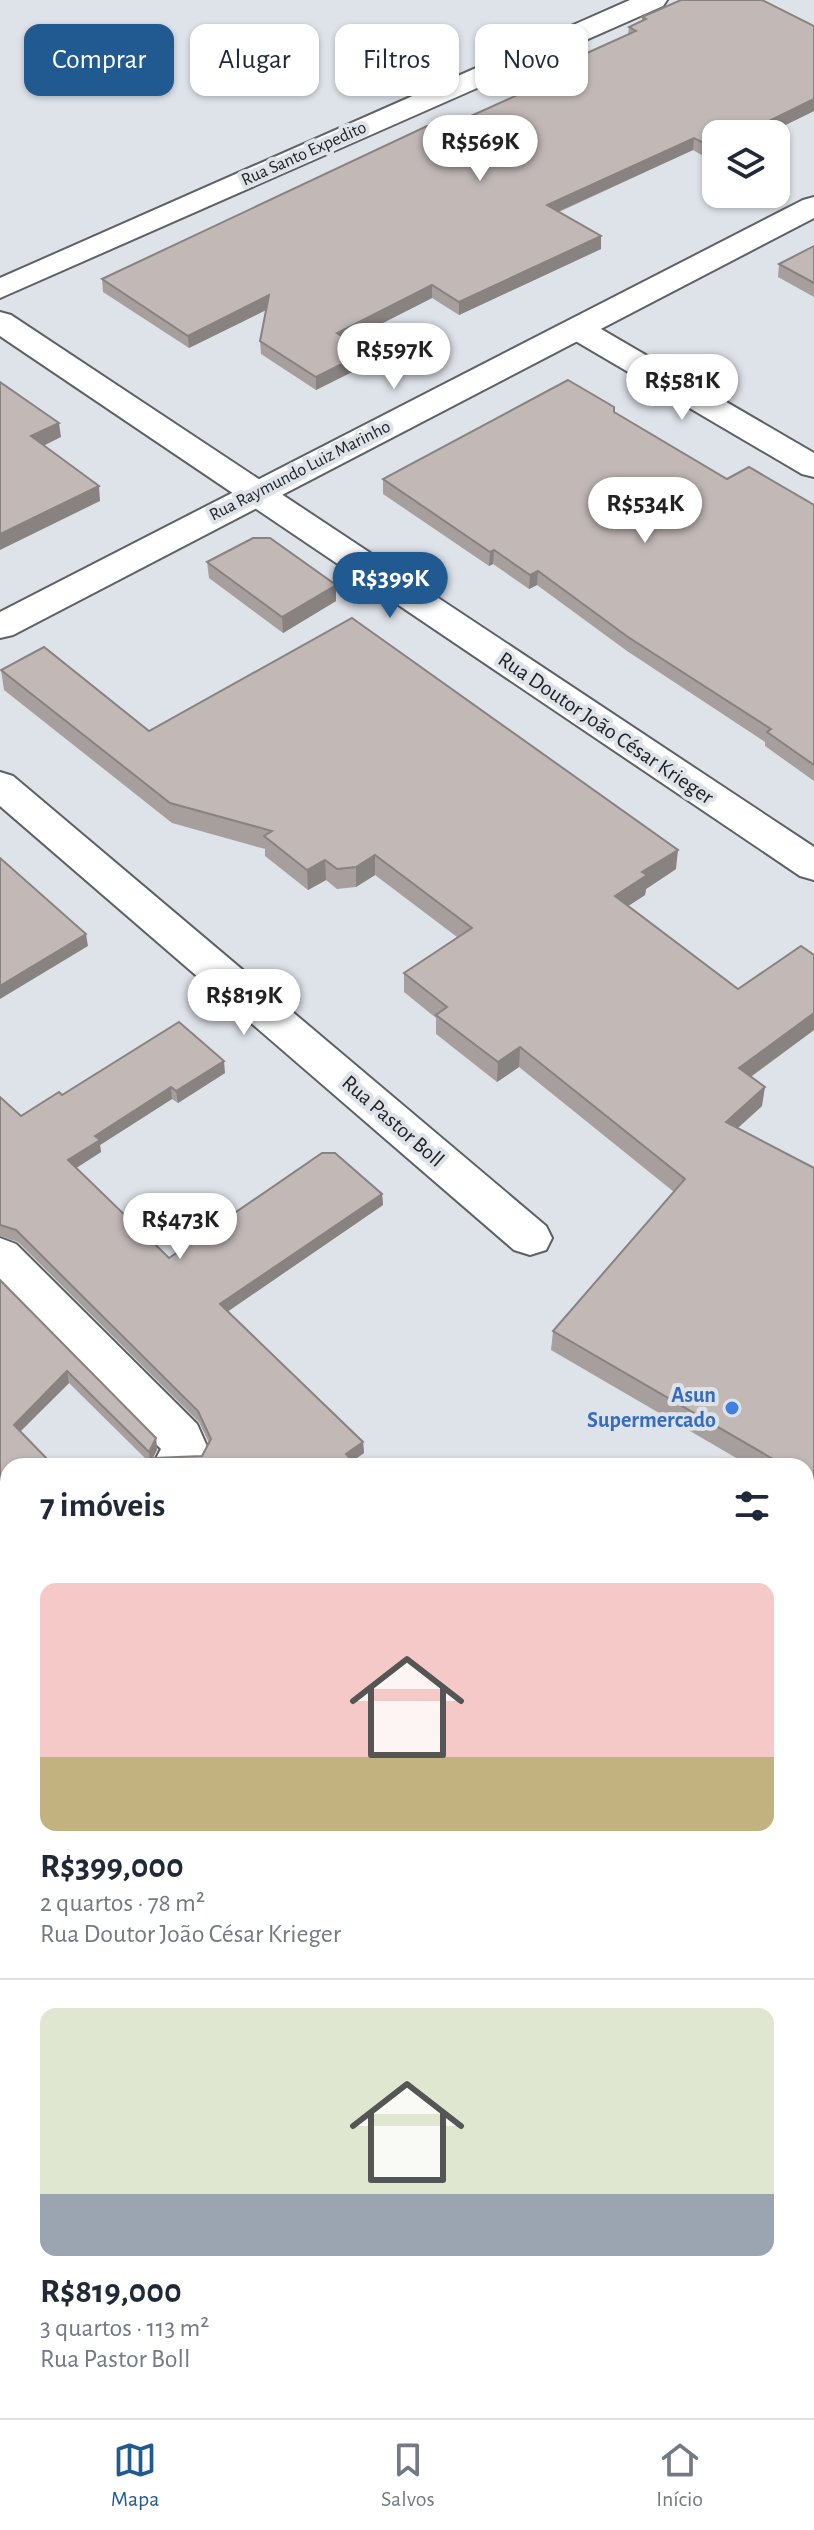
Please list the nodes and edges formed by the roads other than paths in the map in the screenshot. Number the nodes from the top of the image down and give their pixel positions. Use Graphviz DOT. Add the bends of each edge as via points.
graph roads {
  1 [pos="653,0"];
  2 [pos="814,206"];
  3 [pos="0,289"];
  4 [pos="0,322"];
  5 [pos="578,329"];
  6 [pos="814,467"];
  7 [pos="254,494"];
  8 [pos="0,627"];
  9 [pos="0,785"];
  10 [pos="814,866"];
  11 [pos="530,1238"];
  12 [pos="0,1256"];
  13 [pos="181,1458"];
  1 -- 3 [label="street, Rua Santo Expedito"];
  2 -- 5 [label="street, Rua Raymundo Luiz Marinho"];
  4 -- 7 [label="street, Rua Doutor João César Krieger"];
  5 -- 6 [label="street"];
  5 -- 7 [label="street, Rua Raymundo Luiz Marinho"];
  7 -- 8 [label="street, Rua Raymundo Luiz Marinho"];
  7 -- 10 [label="street, Rua Doutor João César Krieger"];
  9 -- 11 [label="street, Rua Pastor Boll"];
  12 -- 13 [label="street" via="180,1438 185,1451"];
}
